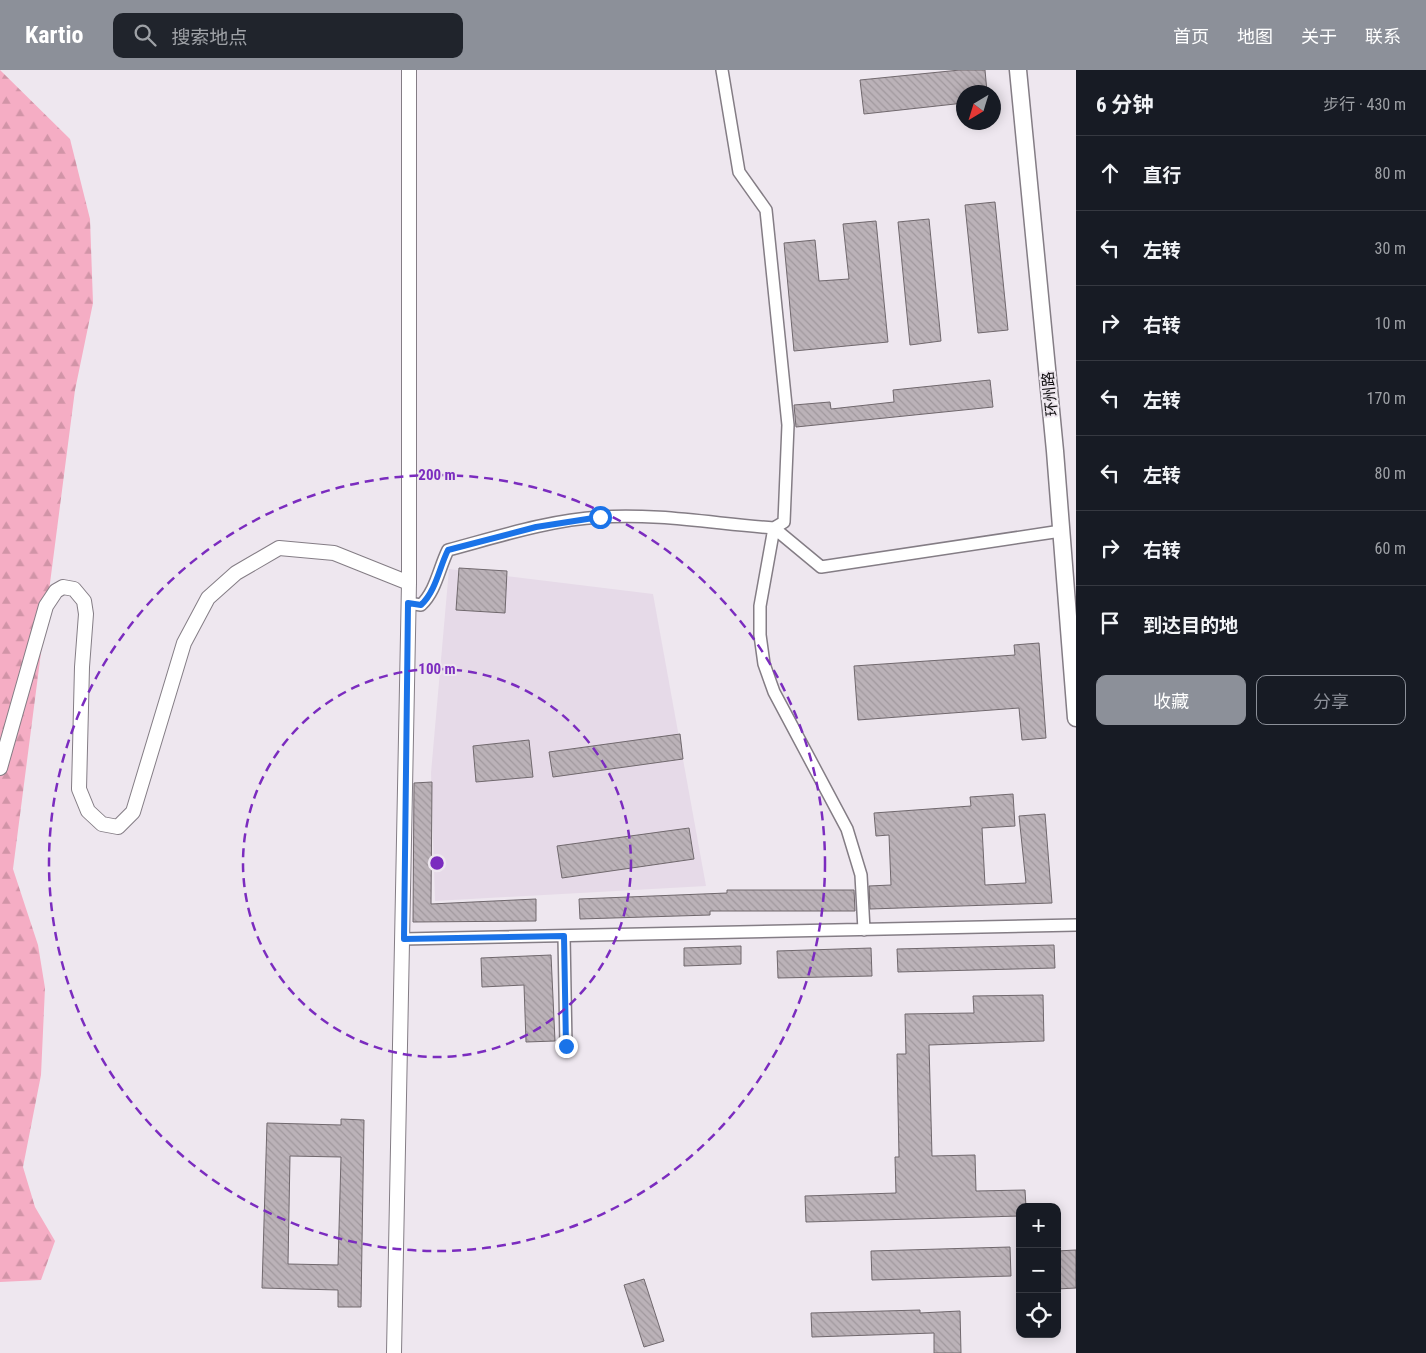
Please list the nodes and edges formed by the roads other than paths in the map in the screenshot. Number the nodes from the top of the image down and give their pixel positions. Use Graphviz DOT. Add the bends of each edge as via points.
graph roads {
  1 [pos="409,70"];
  2 [pos="722,70"];
  3 [pos="1018,70"];
  4 [pos="774,528"];
  5 [pos="1061,531"];
  6 [pos="409,583"];
  7 [pos="408,603"];
  8 [pos="1074,680"];
  9 [pos="1076,718"];
  10 [pos="0,768"];
  11 [pos="1076,925"];
  12 [pos="864,930"];
  13 [pos="564,936"];
  14 [pos="404,939"];
  15 [pos="566,1046"];
  16 [pos="394,1353"];
  1 -- 6 [label="street"];
  2 -- 4 [label="street" via="739,172 766,210 773,271 788,425 784,522"];
  3 -- 5 [label="main road, 环州路"];
  4 -- 5 [label="street" via="821,567"];
  4 -- 7 [label="street" via="600,517 536,527 448,550 431,596 421,605"];
  4 -- 12 [label="street" via="760,606 764,664 774,692 846,829 861,875"];
  5 -- 8 [label="main road, 环州路"];
  6 -- 7 [label="street"];
  6 -- 10 [label="street" via="334,553 279,548 236,573 208,598 184,643 133,812 118,827 102,824 88,811 79,789 86,614 84,601 74,589 63,587 56,591 46,606"];
  7 -- 14 [label="street"];
  8 -- 9 [label="main road, 环州路"];
  11 -- 12 [label="street"];
  12 -- 13 [label="street"];
  13 -- 14 [label="street"];
  13 -- 15 [label="street"];
  14 -- 16 [label="street"];
}
